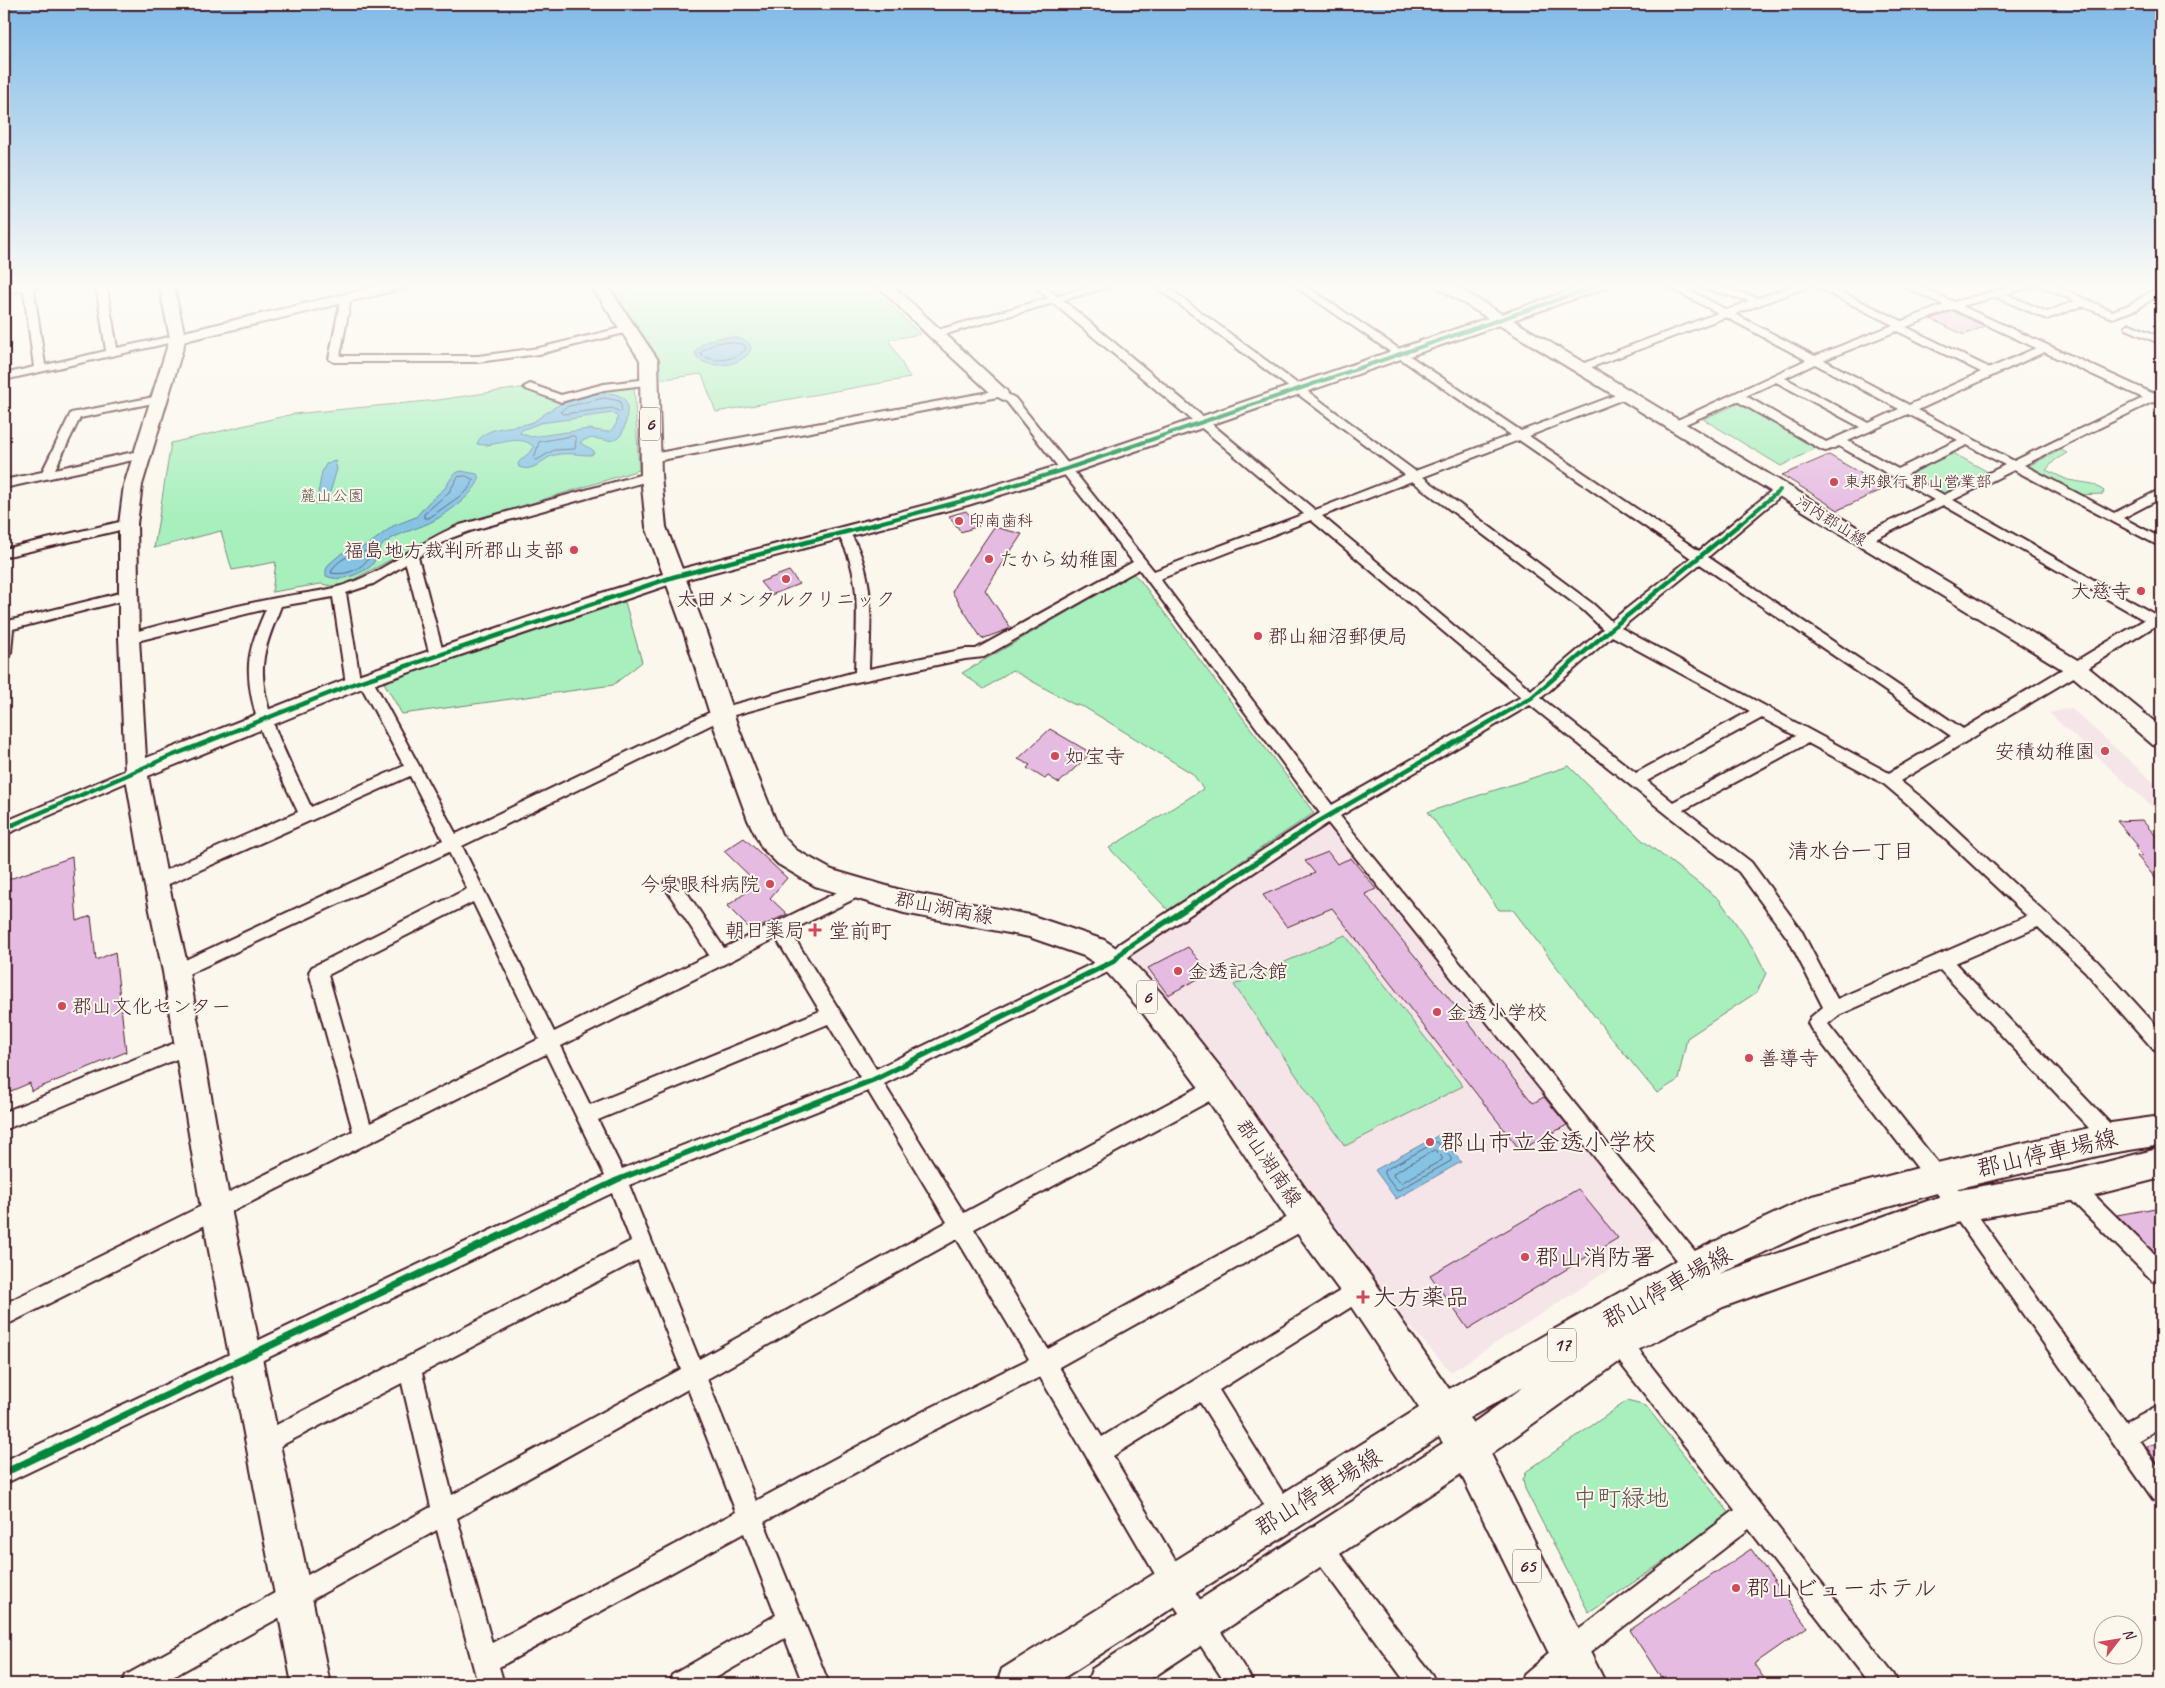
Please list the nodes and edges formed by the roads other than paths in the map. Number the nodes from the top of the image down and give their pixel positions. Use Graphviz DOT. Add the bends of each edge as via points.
graph roads {
  1 [pos="39,363"];
  2 [pos="64,363"];
  3 [pos="170,363"];
  4 [pos="648,363"];
  5 [pos="967,363"];
  6 [pos="1131,363"];
  7 [pos="1263,363"];
  8 [pos="1374,363"];
  9 [pos="1412,363"];
  10 [pos="1571,363"];
  11 [pos="1594,363"];
  12 [pos="1809,363"];
  13 [pos="1820,363"];
  14 [pos="1971,363"];
  15 [pos="2010,363"];
  16 [pos="2078,363"];
  17 [pos="40,368"];
  18 [pos="1580,368"];
  19 [pos="1989,372"];
  20 [pos="4,377"];
  21 [pos="1776,378"];
  22 [pos="649,382"];
  23 [pos="530,387"];
  24 [pos="1298,389"];
  25 [pos="1000,393"];
  26 [pos="1625,395"];
  27 [pos="1737,396"];
  28 [pos="2158,398"];
  29 [pos="159,399"];
  30 [pos="1906,410"];
  31 [pos="1201,422"];
  32 [pos="1675,425"];
  33 [pos="1868,427"];
  34 [pos="1519,436"];
  35 [pos="1839,440"];
  36 [pos="1966,441"];
  37 [pos="143,454"];
  38 [pos="2014,466"];
  39 [pos="651,467"];
  40 [pos="1066,469"];
  41 [pos="47,474"];
  42 [pos="1898,474"];
  43 [pos="1416,476"];
  44 [pos="4,484"];
  45 [pos="1780,490"];
  46 [pos="2161,492"];
  47 [pos="1944,500"];
  48 [pos="1312,516"];
  49 [pos="2114,518"];
  50 [pos="128,524"];
  51 [pos="843,533"];
  52 [pos="1862,540"];
  53 [pos="2161,543"];
  54 [pos="4,553"];
  55 [pos="411,556"];
  56 [pos="1700,557"];
  57 [pos="1140,563"];
  58 [pos="673,577"];
  59 [pos="1152,577"];
  60 [pos="340,590"];
  61 [pos="128,595"];
  62 [pos="276,602"];
  63 [pos="2158,618"];
  64 [pos="5,626"];
  65 [pos="1611,629"];
  66 [pos="129,638"];
  67 [pos="4,652"];
  68 [pos="437,656"];
  69 [pos="2077,669"];
  70 [pos="862,676"];
  71 [pos="360,682"];
  72 [pos="1531,698"];
  73 [pos="1763,712"];
  74 [pos="722,714"];
  75 [pos="266,719"];
  76 [pos="1808,736"];
  77 [pos="1962,736"];
  78 [pos="2161,739"];
  79 [pos="414,768"];
  80 [pos="136,772"];
  81 [pos="1636,780"];
  82 [pos="1889,780"];
  83 [pos="1673,809"];
  84 [pos="1330,814"];
  85 [pos="307,815"];
  86 [pos="4,829"];
  87 [pos="454,843"];
  88 [pos="156,882"];
  89 [pos="672,884"];
  90 [pos="858,889"];
  91 [pos="477,892"];
  92 [pos="2040,918"];
  93 [pos="780,929"];
  94 [pos="721,958"];
  95 [pos="1114,961"];
  96 [pos="1942,961"];
  97 [pos="176,972"];
  98 [pos="1833,1009"];
  99 [pos="832,1014"];
  100 [pos="551,1043"];
  101 [pos="2161,1044"];
  102 [pos="186,1046"];
  103 [pos="873,1080"];
  104 [pos="1217,1087"];
  105 [pos="586,1116"];
  106 [pos="4,1121"];
  107 [pos="2161,1130"];
  108 [pos="364,1136"];
  109 [pos="2111,1138"];
  110 [pos="2161,1163"];
  111 [pos="1937,1178"];
  112 [pos="617,1180"];
  113 [pos="2071,1186"];
  114 [pos="1960,1206"];
  115 [pos="216,1209"];
  116 [pos="1306,1218"];
  117 [pos="960,1226"];
  118 [pos="643,1246"];
  119 [pos="2161,1276"];
  120 [pos="1706,1280"];
  121 [pos="1360,1290"];
  122 [pos="4,1315"];
  123 [pos="1618,1342"];
  124 [pos="246,1357"];
  125 [pos="1044,1363"];
  126 [pos="410,1368"];
  127 [pos="694,1374"];
  128 [pos="1204,1387"];
  129 [pos="1445,1412"];
  130 [pos="2161,1415"];
  131 [pos="2123,1436"];
  132 [pos="263,1444"];
  133 [pos="1468,1448"];
  134 [pos="1098,1452"];
  135 [pos="4,1473"];
  136 [pos="2161,1491"];
  137 [pos="1752,1512"];
  138 [pos="444,1513"];
  139 [pos="1283,1514"];
  140 [pos="751,1516"];
  141 [pos="1320,1545"];
  142 [pos="1175,1584"];
  143 [pos="292,1597"];
  144 [pos="792,1620"];
  145 [pos="1201,1622"];
  146 [pos="484,1661"];
  147 [pos="1577,1669"];
  148 [pos="135,1684"];
  149 [pos="311,1684"];
  150 [pos="491,1684"];
  151 [pos="681,1684"];
  152 [pos="816,1684"];
  153 [pos="1017,1684"];
  154 [pos="1108,1684"];
  155 [pos="1240,1684"];
  156 [pos="1424,1684"];
  157 [pos="1533,1684"];
  158 [pos="1885,1684"];
  1 -- 17 [label="street"];
  2 -- 17 [label="street"];
  3 -- 29 [label="street"];
  4 -- 22 [label="main road, 郡山湖南線 / 6"];
  5 -- 25 [label="street"];
  6 -- 31 [label="street"];
  7 -- 24 [label="street"];
  8 -- 24 [label="street"];
  9 -- 34 [label="street"];
  10 -- 18 [label="street, 河内郡山線"];
  11 -- 18 [label="street"];
  12 -- 21 [label="street"];
  13 -- 30 [label="street"];
  14 -- 19 [label="street"];
  15 -- 19 [label="street"];
  16 -- 28 [label="street"];
  17 -- 20 [label="street"];
  18 -- 26 [label="street, 河内郡山線"];
  19 -- 30 [label="street"];
  21 -- 27 [label="street"];
  21 -- 33 [label="street"];
  22 -- 23 [label="street" via="605,386 561,399"];
  22 -- 39 [label="main road, 郡山湖南線 / 6"];
  24 -- 31 [label="street"];
  24 -- 43 [label="street"];
  25 -- 39 [label="street"];
  25 -- 40 [label="street" via="1011,400"];
  26 -- 32 [label="street, 河内郡山線"];
  26 -- 34 [label="street"];
  27 -- 32 [label="street"];
  27 -- 35 [label="street" via="1826,447"];
  28 -- 38 [label="street"];
  29 -- 37 [label="street"];
  29 -- 41 [label="street" via="75,415"];
  30 -- 33 [label="street"];
  30 -- 36 [label="street"];
  31 -- 40 [label="street"];
  31 -- 48 [label="street"];
  32 -- 45 [label="street, 河内郡山線"];
  33 -- 35 [label="street"];
  34 -- 43 [label="street"];
  34 -- 56 [label="street"];
  35 -- 42 [label="street"];
  36 -- 38 [label="street"];
  36 -- 42 [label="street"];
  37 -- 41 [label="street"];
  37 -- 50 [label="street"];
  38 -- 47 [label="street"];
  38 -- 49 [label="street"];
  39 -- 55 [label="street" via="464,528"];
  39 -- 58 [label="main road, 郡山湖南線 / 6" via="656,527"];
  40 -- 51 [label="street"];
  40 -- 57 [label="street"];
  41 -- 44 [label="street"];
  42 -- 47 [label="street"];
  43 -- 48 [label="street"];
  43 -- 65 [label="street" via="1588,607"];
  45 -- 52 [label="street, 河内郡山線"];
  45 -- 56 [label="street"];
  46 -- 49 [label="street"];
  47 -- 52 [label="street"];
  47 -- 63 [label="street"];
  48 -- 59 [label="street"];
  48 -- 72 [label="street"];
  49 -- 53 [label="street"];
  50 -- 54 [label="street"];
  50 -- 61 [label="street"];
  51 -- 58 [label="street"];
  51 -- 70 [label="street" via="854,548 861,569"];
  52 -- 69 [label="street, 河内郡山線"];
  55 -- 60 [label="street" via="368,581"];
  55 -- 68 [label="street"];
  56 -- 65 [label="street"];
  56 -- 77 [label="street"];
  57 -- 59 [label="street"];
  57 -- 70 [label="street" via="979,654 965,654"];
  58 -- 68 [label="street"];
  58 -- 74 [label="main road, 郡山湖南線 / 6"];
  59 -- 84 [label="street"];
  60 -- 62 [label="street"];
  60 -- 71 [label="street"];
  61 -- 64 [label="street"];
  61 -- 66 [label="street"];
  62 -- 66 [label="street"];
  62 -- 75 [label="street" via="256,663 257,683"];
  63 -- 69 [label="street"];
  64 -- 67 [label="street"];
  65 -- 72 [label="street"];
  65 -- 73 [label="street"];
  66 -- 80 [label="street"];
  68 -- 71 [label="street"];
  69 -- 77 [label="street"];
  69 -- 78 [label="street, 河内郡山線"];
  70 -- 74 [label="street"];
  71 -- 75 [label="street"];
  71 -- 79 [label="street"];
  72 -- 81 [label="street"];
  72 -- 84 [label="street"];
  73 -- 76 [label="street"];
  73 -- 81 [label="street"];
  74 -- 87 [label="street"];
  74 -- 90 [label="main road, 郡山湖南線 / 6" via="760,820 771,841 787,857 824,878"];
  75 -- 80 [label="street"];
  75 -- 85 [label="street"];
  76 -- 82 [label="street"];
  76 -- 83 [label="street"];
  77 -- 82 [label="street"];
  79 -- 85 [label="street"];
  79 -- 87 [label="street"];
  80 -- 86 [label="street"];
  80 -- 88 [label="street"];
  81 -- 83 [label="street"];
  82 -- 92 [label="street"];
  83 -- 98 [label="street" via="1745,867 1795,936"];
  84 -- 95 [label="street" via="1125,949"];
  84 -- 120 [label="street"];
  85 -- 88 [label="street"];
  87 -- 91 [label="street"];
  87 -- 97 [label="street"];
  88 -- 97 [label="street"];
  89 -- 94 [label="street"];
  90 -- 93 [label="street"];
  90 -- 95 [label="main road, 郡山湖南線 / 6" via="904,902 1030,926 1094,948"];
  91 -- 100 [label="street"];
  91 -- 108 [label="street" via="318,972"];
  92 -- 96 [label="street"];
  92 -- 101 [label="street" via="2091,966"];
  93 -- 94 [label="street"];
  93 -- 99 [label="street"];
  94 -- 100 [label="street"];
  95 -- 103 [label="street"];
  95 -- 104 [label="main road, 郡山湖南線 / 6" via="1153,1004"];
  96 -- 98 [label="street"];
  96 -- 109 [label="street"];
  97 -- 102 [label="street"];
  98 -- 111 [label="street" via="1817,1023"];
  99 -- 103 [label="street"];
  99 -- 105 [label="street"];
  100 -- 105 [label="street"];
  100 -- 108 [label="street"];
  102 -- 106 [label="street"];
  102 -- 115 [label="street"];
  103 -- 112 [label="street"];
  103 -- 117 [label="street"];
  104 -- 116 [label="main road, 郡山湖南線 / 6"];
  104 -- 117 [label="street"];
  105 -- 112 [label="street"];
  107 -- 109 [label="main road, 郡山停車場線 / 17"];
  108 -- 115 [label="street"];
  109 -- 111 [label="main road, 郡山停車場線 / 17"];
  110 -- 113 [label="main road, 郡山停車場線 / 17"];
  111 -- 114 [label="street"];
  111 -- 120 [label="main road, 郡山停車場線 / 17" via="1812,1212"];
  112 -- 118 [label="street"];
  112 -- 124 [label="street"];
  113 -- 114 [label="main road, 郡山停車場線 / 17"];
  113 -- 119 [label="street"];
  114 -- 120 [label="main road, 郡山停車場線 / 17"];
  114 -- 131 [label="street"];
  115 -- 122 [label="street"];
  115 -- 124 [label="street"];
  116 -- 121 [label="main road, 郡山湖南線 / 6"];
  116 -- 125 [label="street"];
  117 -- 125 [label="street"];
  117 -- 127 [label="street"];
  118 -- 126 [label="street"];
  118 -- 127 [label="street"];
  120 -- 123 [label="main road, 郡山停車場線 / 17"];
  120 -- 129 [label="main road, 郡山停車場線 / 17"];
  121 -- 128 [label="street"];
  121 -- 129 [label="main road, 郡山湖南線 / 6"];
  123 -- 133 [label="main road, 郡山停車場線 / 17"];
  123 -- 137 [label="street"];
  124 -- 132 [label="street"];
  124 -- 135 [label="street"];
  125 -- 134 [label="street"];
  125 -- 140 [label="street"];
  126 -- 132 [label="street"];
  126 -- 138 [label="street"];
  127 -- 138 [label="street"];
  127 -- 140 [label="street"];
  128 -- 134 [label="street"];
  128 -- 139 [label="street"];
  129 -- 133 [label="main road, 郡山湖南線 / 6"];
  129 -- 139 [label="main road, 郡山停車場線 / 17"];
  130 -- 131 [label="street"];
  131 -- 136 [label="street"];
  132 -- 143 [label="street"];
  133 -- 141 [label="main road, 郡山停車場線 / 17"];
  133 -- 147 [label="main road, 65"];
  134 -- 142 [label="street"];
  137 -- 147 [label="street"];
  137 -- 158 [label="street"];
  138 -- 143 [label="street"];
  138 -- 146 [label="street"];
  139 -- 142 [label="main road, 郡山停車場線 / 17"];
  140 -- 144 [label="street"];
  140 -- 146 [label="street"];
  141 -- 145 [label="main road, 郡山停車場線 / 17"];
  141 -- 156 [label="street"];
  142 -- 145 [label="street"];
  142 -- 153 [label="main road, 郡山停車場線 / 17"];
  143 -- 148 [label="street"];
  143 -- 149 [label="street"];
  144 -- 151 [label="street"];
  144 -- 152 [label="street"];
  145 -- 154 [label="main road, 郡山停車場線 / 17"];
  145 -- 155 [label="street"];
  146 -- 150 [label="street"];
  147 -- 157 [label="street"];
}
